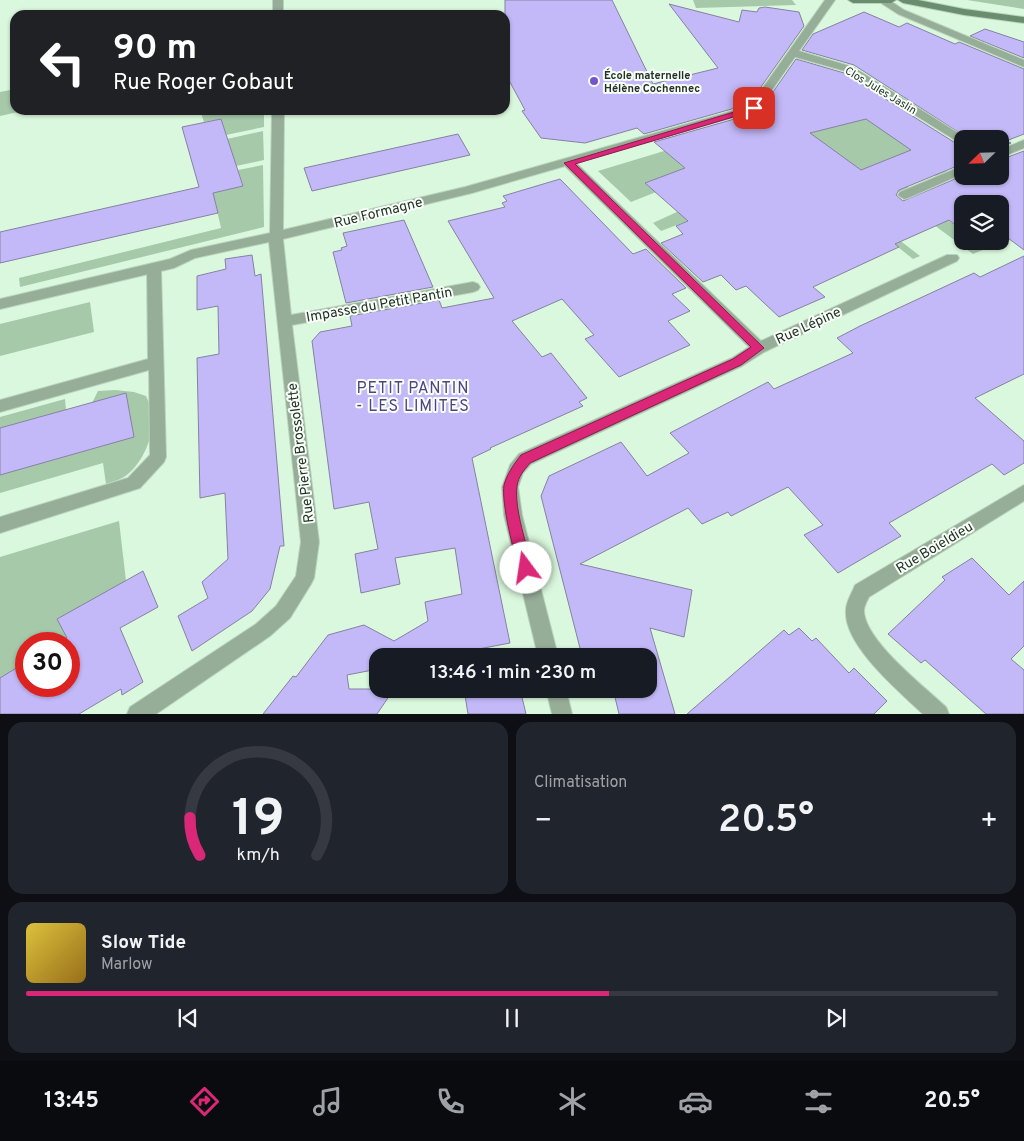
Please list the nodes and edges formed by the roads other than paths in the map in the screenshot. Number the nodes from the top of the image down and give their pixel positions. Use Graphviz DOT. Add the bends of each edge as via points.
graph roads {
  1 [pos="830,0"];
  2 [pos="853,0"];
  3 [pos="887,0"];
  4 [pos="904,0"];
  5 [pos="1024,20"];
  6 [pos="794,53"];
  7 [pos="1024,64"];
  8 [pos="278,115"];
  9 [pos="954,135"];
  10 [pos="1024,144"];
  11 [pos="1009,150"];
  12 [pos="569,163"];
  13 [pos="954,173"];
  14 [pos="904,195"];
  15 [pos="276,236"];
  16 [pos="952,258"];
  17 [pos="154,268"];
  18 [pos="473,288"];
  19 [pos="0,304"];
  20 [pos="284,321"];
  21 [pos="759,348"];
  22 [pos="155,363"];
  23 [pos="0,406"];
  24 [pos="1024,492"];
  25 [pos="0,525"];
  26 [pos="546,648"];
  27 [pos="558,698"];
  28 [pos="137,714"];
  29 [pos="562,714"];
  30 [pos="939,714"];
  1 -- 6 [label="street"];
  2 -- 3 [label="street"];
  3 -- 7 [label="street" via="901,12"];
  4 -- 5 [label="street"];
  6 -- 9 [label="street, Clos Jules Jaslin" via="849,69"];
  6 -- 12 [label="street, Rue Formagne" via="754,108"];
  8 -- 15 [label="street, Rue Pierre Brossolette"];
  10 -- 11 [label="street"];
  12 -- 15 [label="street, Rue Formagne"];
  12 -- 21 [label="street"];
  13 -- 14 [label="street"];
  15 -- 17 [label="street, Rue Formagne" via="191,254"];
  15 -- 20 [label="street, Rue Pierre Brossolette"];
  16 -- 21 [label="street, Rue Lépine"];
  17 -- 19 [label="street, Rue Formagne"];
  17 -- 22 [label="street"];
  18 -- 20 [label="street, Impasse du Petit Pantin"];
  20 -- 28 [label="street, Rue Pierre Brossolette" via="308,516 310,542 305,578 283,612 263,630"];
  21 -- 26 [label="street, Rue Lépine" via="737,362 526,459 516,470 510,487 513,515"];
  22 -- 23 [label="street"];
  22 -- 25 [label="street" via="158,457 134,483"];
  24 -- 30 [label="street, Rue Boieldieu" via="862,591 854,612 860,632 878,656"];
  27 -- 29 [label="street"];
}
